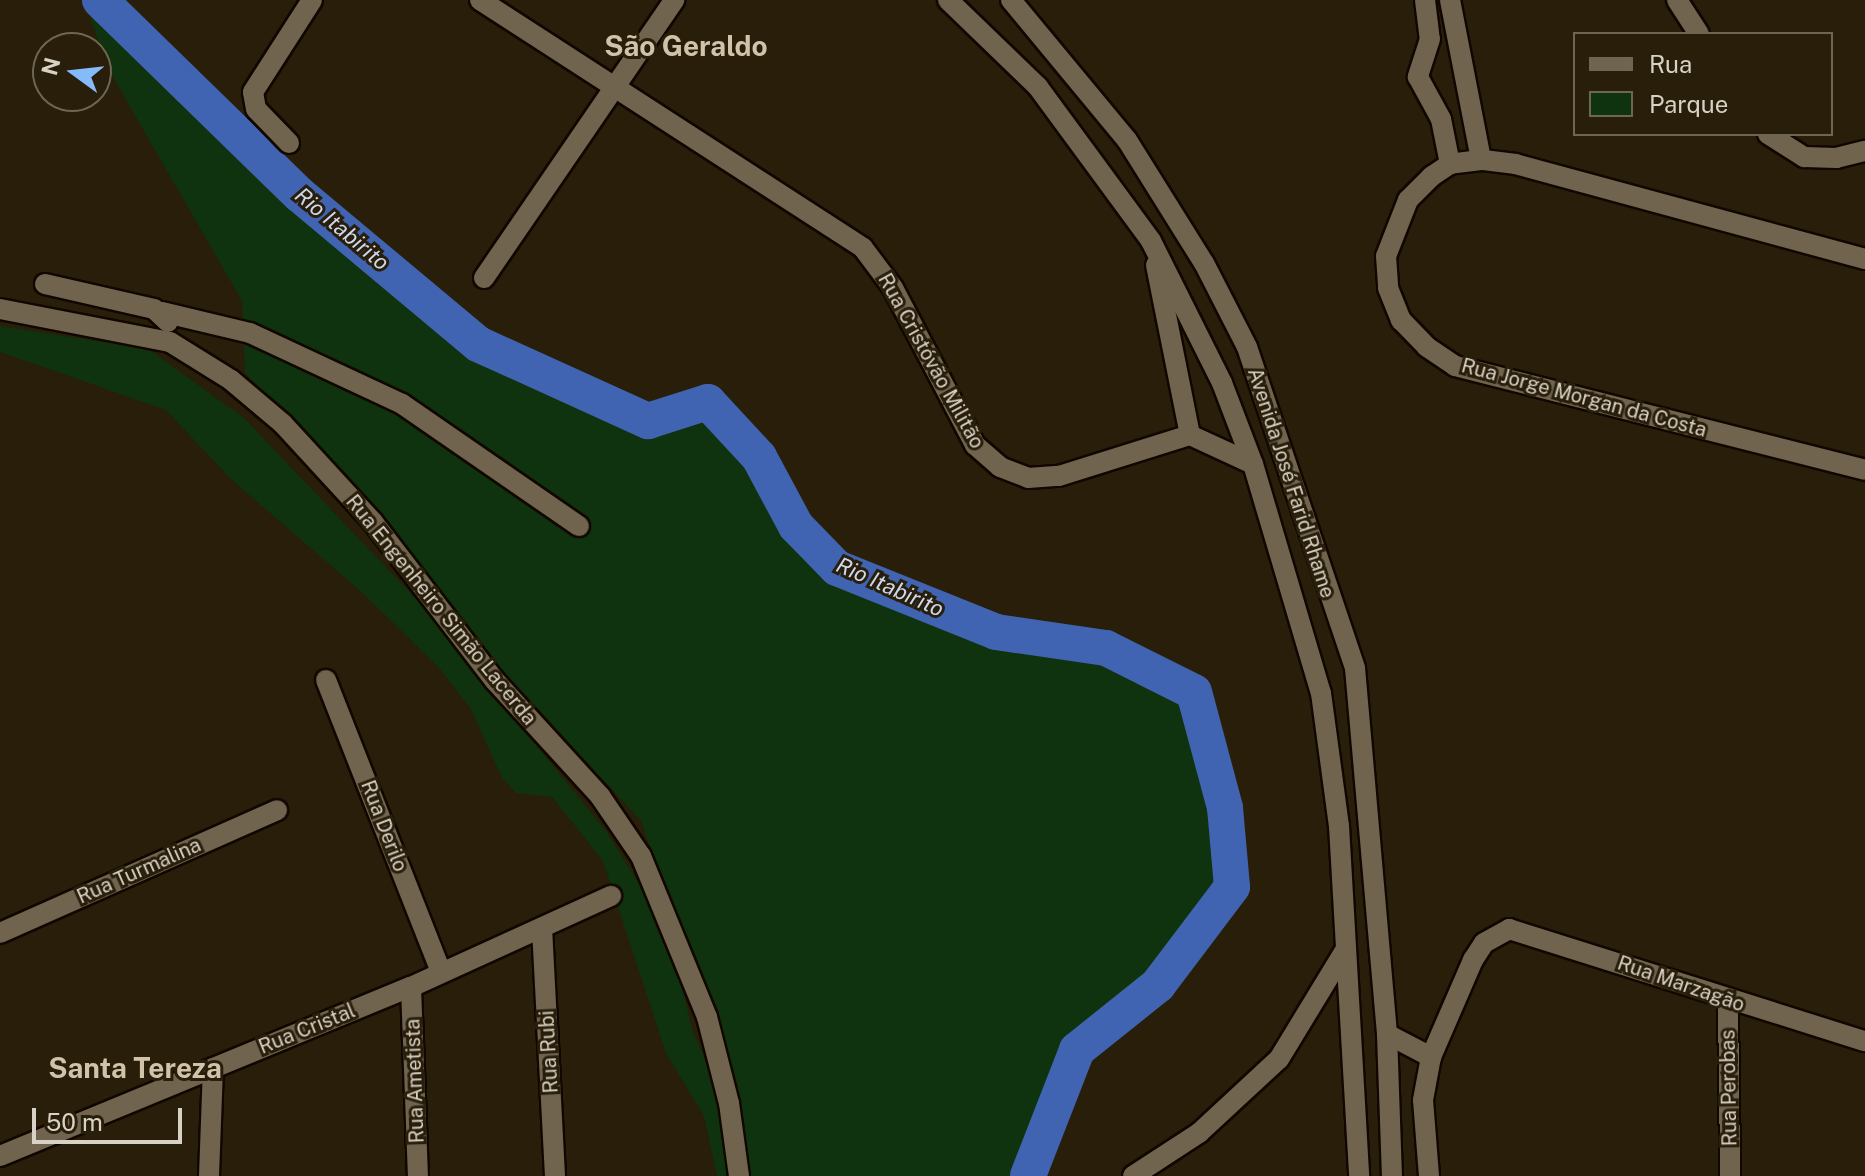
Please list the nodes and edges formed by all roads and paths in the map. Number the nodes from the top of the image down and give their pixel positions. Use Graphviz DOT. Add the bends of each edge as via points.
graph roads {
  1 [pos="312,0"];
  2 [pos="480,0"];
  3 [pos="674,0"];
  4 [pos="948,0"];
  5 [pos="1011,0"];
  6 [pos="1425,0"];
  7 [pos="1450,0"];
  8 [pos="1677,0"];
  9 [pos="1698,32"];
  10 [pos="612,87"];
  11 [pos="1771,136"];
  12 [pos="289,143"];
  13 [pos="1865,151"];
  14 [pos="1481,160"];
  15 [pos="1450,164"];
  16 [pos="1151,241"];
  17 [pos="1865,259"];
  18 [pos="484,278"];
  19 [pos="45,284"];
  20 [pos="0,309"];
  21 [pos="162,312"];
  22 [pos="170,342"];
  23 [pos="1190,435"];
  24 [pos="1253,464"];
  25 [pos="1865,470"];
  26 [pos="579,526"];
  27 [pos="326,680"];
  28 [pos="277,810"];
  29 [pos="611,896"];
  30 [pos="542,928"];
  31 [pos="0,933"];
  32 [pos="1346,949"];
  33 [pos="441,972"];
  34 [pos="411,987"];
  35 [pos="1728,1001"];
  36 [pos="1387,1034"];
  37 [pos="1865,1041"];
  38 [pos="1431,1057"];
  39 [pos="213,1068"];
  40 [pos="0,1156"];
  41 [pos="209,1176"];
  42 [pos="418,1176"];
  43 [pos="555,1176"];
  44 [pos="739,1176"];
  45 [pos="1133,1176"];
  46 [pos="1359,1176"];
  47 [pos="1392,1176"];
  48 [pos="1429,1176"];
  49 [pos="1730,1176"];
  1 -- 12 [label="street" via="253,92 256,109"];
  2 -- 10 [label="street, Rua Cristóvão Militão"];
  3 -- 10 [label="street"];
  4 -- 16 [label="street" via="1038,87"];
  5 -- 36 [label="street, Avenida José Farid Rhame" via="1127,140 1204,263 1247,347 1355,668"];
  6 -- 15 [label="street" via="1430,39 1418,77 1439,111"];
  7 -- 14 [label="street"];
  8 -- 9 [label="street"];
  10 -- 18 [label="street"];
  10 -- 23 [label="street, Rua Cristóvão Militão" via="863,248 893,288 975,445 1000,467 1028,478 1059,476"];
  11 -- 13 [label="street" via="1804,157 1836,158"];
  14 -- 15 [label="street"];
  14 -- 17 [label="street" via="1516,164"];
  15 -- 25 [label="street, Rua Jorge Morgan da Costa" via="1408,200 1386,256 1388,288 1401,320 1427,347 1455,366"];
  16 -- 23 [label="street"];
  16 -- 24 [label="street" via="1222,383"];
  19 -- 21 [label="street"];
  20 -- 22 [label="street, Rua Engenheiro Simão Lacerda"];
  21 -- 22 [label="street"];
  21 -- 26 [label="street" via="250,333 402,404"];
  22 -- 44 [label="street, Rua Engenheiro Simão Lacerda" via="231,380 283,424 373,522 495,681 624,830 670,922 707,1017 729,1103"];
  23 -- 24 [label="street"];
  24 -- 32 [label="street" via="1321,693 1339,826"];
  27 -- 33 [label="street, Rua Derilo"];
  28 -- 31 [label="street, Rua Turmalina"];
  29 -- 30 [label="street, Rua Cristal"];
  30 -- 33 [label="street, Rua Cristal"];
  30 -- 43 [label="street, Rua Rubi"];
  32 -- 45 [label="street" via="1279,1059 1199,1133"];
  32 -- 46 [label="street"];
  33 -- 34 [label="street, Rua Cristal"];
  34 -- 39 [label="street, Rua Cristal"];
  34 -- 42 [label="street, Rua Ametista"];
  35 -- 37 [label="street, Rua Marzagão"];
  35 -- 38 [label="street, Rua Marzagão" via="1524,931 1498,933 1473,960"];
  35 -- 49 [label="street, Rua Perobas"];
  36 -- 38 [label="street"];
  36 -- 47 [label="street, Avenida José Farid Rhame"];
  38 -- 48 [label="street" via="1423,1100"];
  39 -- 40 [label="street, Rua Cristal"];
  39 -- 41 [label="street"];
}
